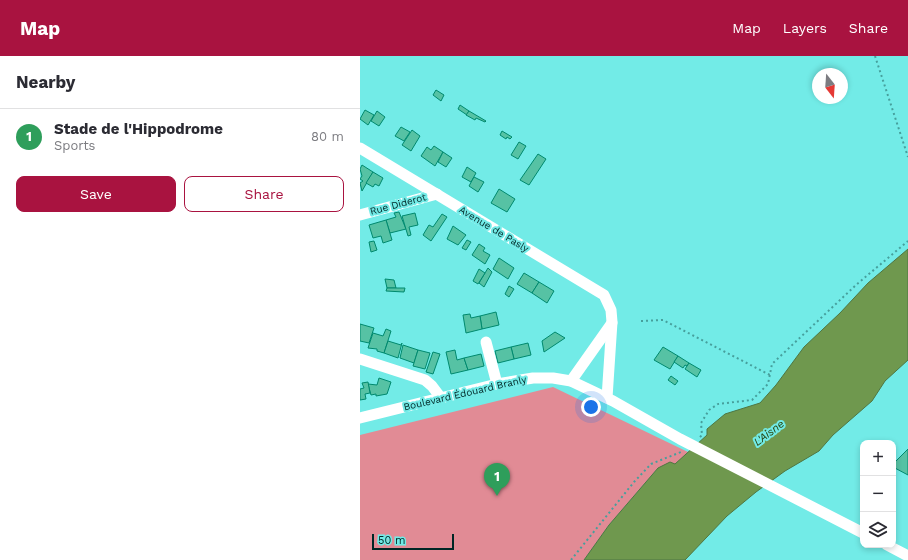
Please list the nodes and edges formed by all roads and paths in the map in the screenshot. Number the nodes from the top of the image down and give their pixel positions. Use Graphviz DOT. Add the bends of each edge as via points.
graph roads {
  1 [pos="875,56"];
  2 [pos="360,148"];
  3 [pos="908,157"];
  4 [pos="436,194"];
  5 [pos="360,215"];
  6 [pos="908,241"];
  7 [pos="641,321"];
  8 [pos="612,322"];
  9 [pos="486,342"];
  10 [pos="360,359"];
  11 [pos="770,375"];
  12 [pos="571,381"];
  13 [pos="497,384"];
  14 [pos="441,398"];
  15 [pos="607,398"];
  16 [pos="360,418"];
  17 [pos="697,440"];
  18 [pos="688,449"];
  19 [pos="860,531"];
  20 [pos="893,548"];
  21 [pos="908,556"];
  22 [pos="571,560"];
  1 -- 3 [label="path"];
  2 -- 4 [label="street, Avenue de Pasly"];
  4 -- 5 [label="street, Rue Diderot"];
  4 -- 8 [label="street, Avenue de Pasly" via="604,295 611,310"];
  6 -- 11 [label="path" via="856,285 772,364"];
  7 -- 11 [label="path" via="663,320"];
  8 -- 12 [label="street"];
  8 -- 15 [label="street, Avenue de Pasly"];
  9 -- 13 [label="street"];
  10 -- 14 [label="street" via="425,380"];
  11 -- 17 [label="path" via="768,384 752,400 718,404 709,410 701,423 702,435"];
  12 -- 13 [label="street, Boulevard Édouard Branly" via="533,378"];
  12 -- 15 [label="street, Boulevard Édouard Branly"];
  13 -- 14 [label="street, Boulevard Édouard Branly"];
  14 -- 16 [label="street, Boulevard Édouard Branly"];
  15 -- 19 [label="street, Boulevard Édouard Branly" via="680,439"];
  18 -- 22 [label="path" via="651,464"];
  20 -- 21 [label="street"];
}
